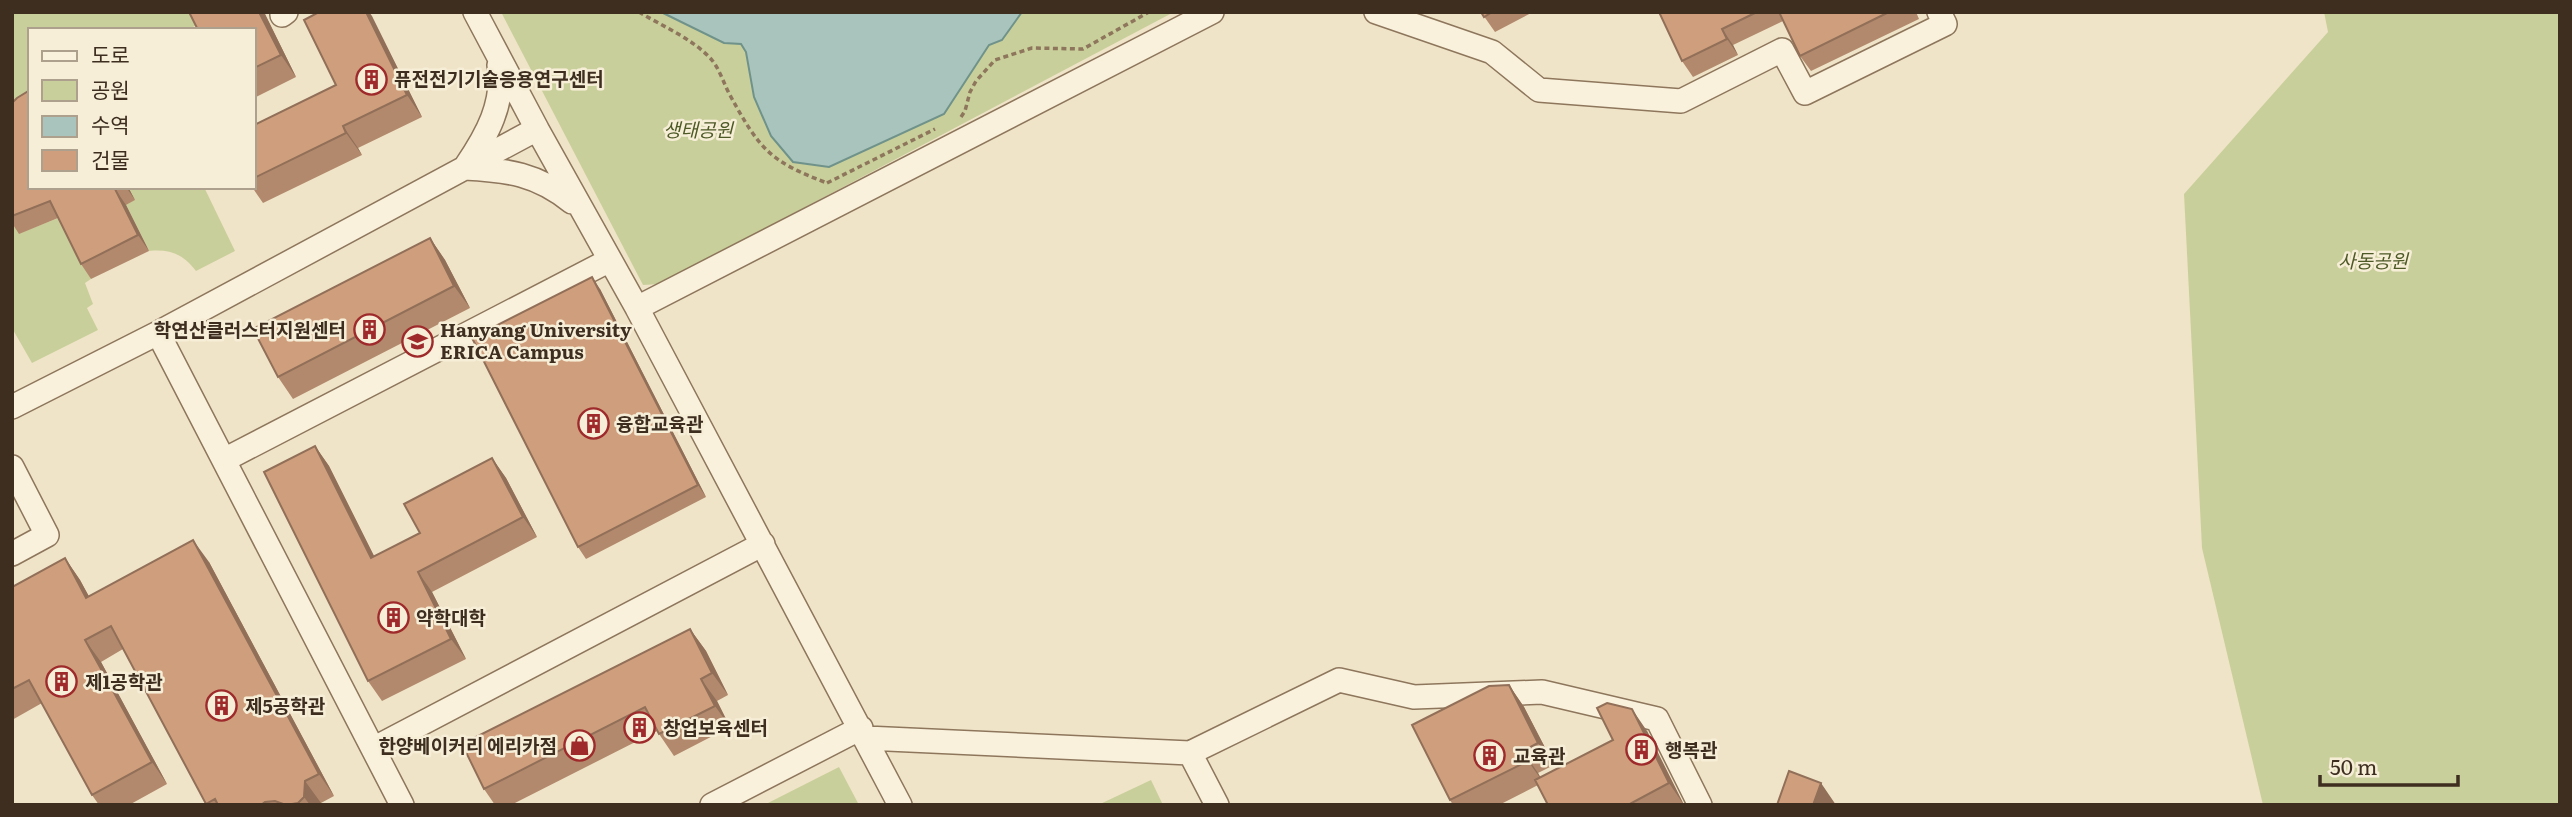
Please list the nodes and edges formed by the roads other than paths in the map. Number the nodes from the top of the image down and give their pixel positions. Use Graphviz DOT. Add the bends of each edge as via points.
graph roads {
  1 [pos="475,12"];
  2 [pos="1212,12"];
  3 [pos="1376,12"];
  4 [pos="1939,12"];
  5 [pos="497,55"];
  6 [pos="537,129"];
  7 [pos="464,168"];
  8 [pos="581,210"];
  9 [pos="610,260"];
  10 [pos="637,307"];
  11 [pos="158,333"];
  12 [pos="12,407"];
  13 [pos="224,460"];
  14 [pos="12,467"];
  15 [pos="763,544"];
  16 [pos="12,554"];
  17 [pos="864,733"];
  18 [pos="373,749"];
  19 [pos="1190,753"];
  20 [pos="402,805"];
  21 [pos="712,805"];
  22 [pos="900,805"];
  23 [pos="1217,805"];
  24 [pos="1700,805"];
  1 -- 5 [label="lane"];
  2 -- 10 [label="lane"];
  3 -- 4 [label="lane" via="1492,52 1539,90 1681,102 1782,50 1805,93 1945,24"];
  5 -- 6 [label="lane"];
  5 -- 7 [label="lane" via="500,99"];
  6 -- 7 [label="lane"];
  6 -- 8 [label="lane"];
  7 -- 8 [label="lane" via="520,173 549,185"];
  7 -- 11 [label="lane"];
  8 -- 9 [label="lane"];
  9 -- 10 [label="lane"];
  9 -- 13 [label="lane"];
  10 -- 15 [label="lane"];
  11 -- 12 [label="lane"];
  11 -- 13 [label="lane"];
  13 -- 18 [label="lane"];
  14 -- 16 [label="lane" via="47,535"];
  15 -- 17 [label="lane"];
  15 -- 18 [label="lane"];
  17 -- 19 [label="lane"];
  17 -- 21 [label="lane"];
  17 -- 22 [label="lane"];
  18 -- 20 [label="lane"];
  19 -- 23 [label="lane"];
  19 -- 24 [label="lane" via="1339,680 1415,697 1542,692 1657,719"];
}
